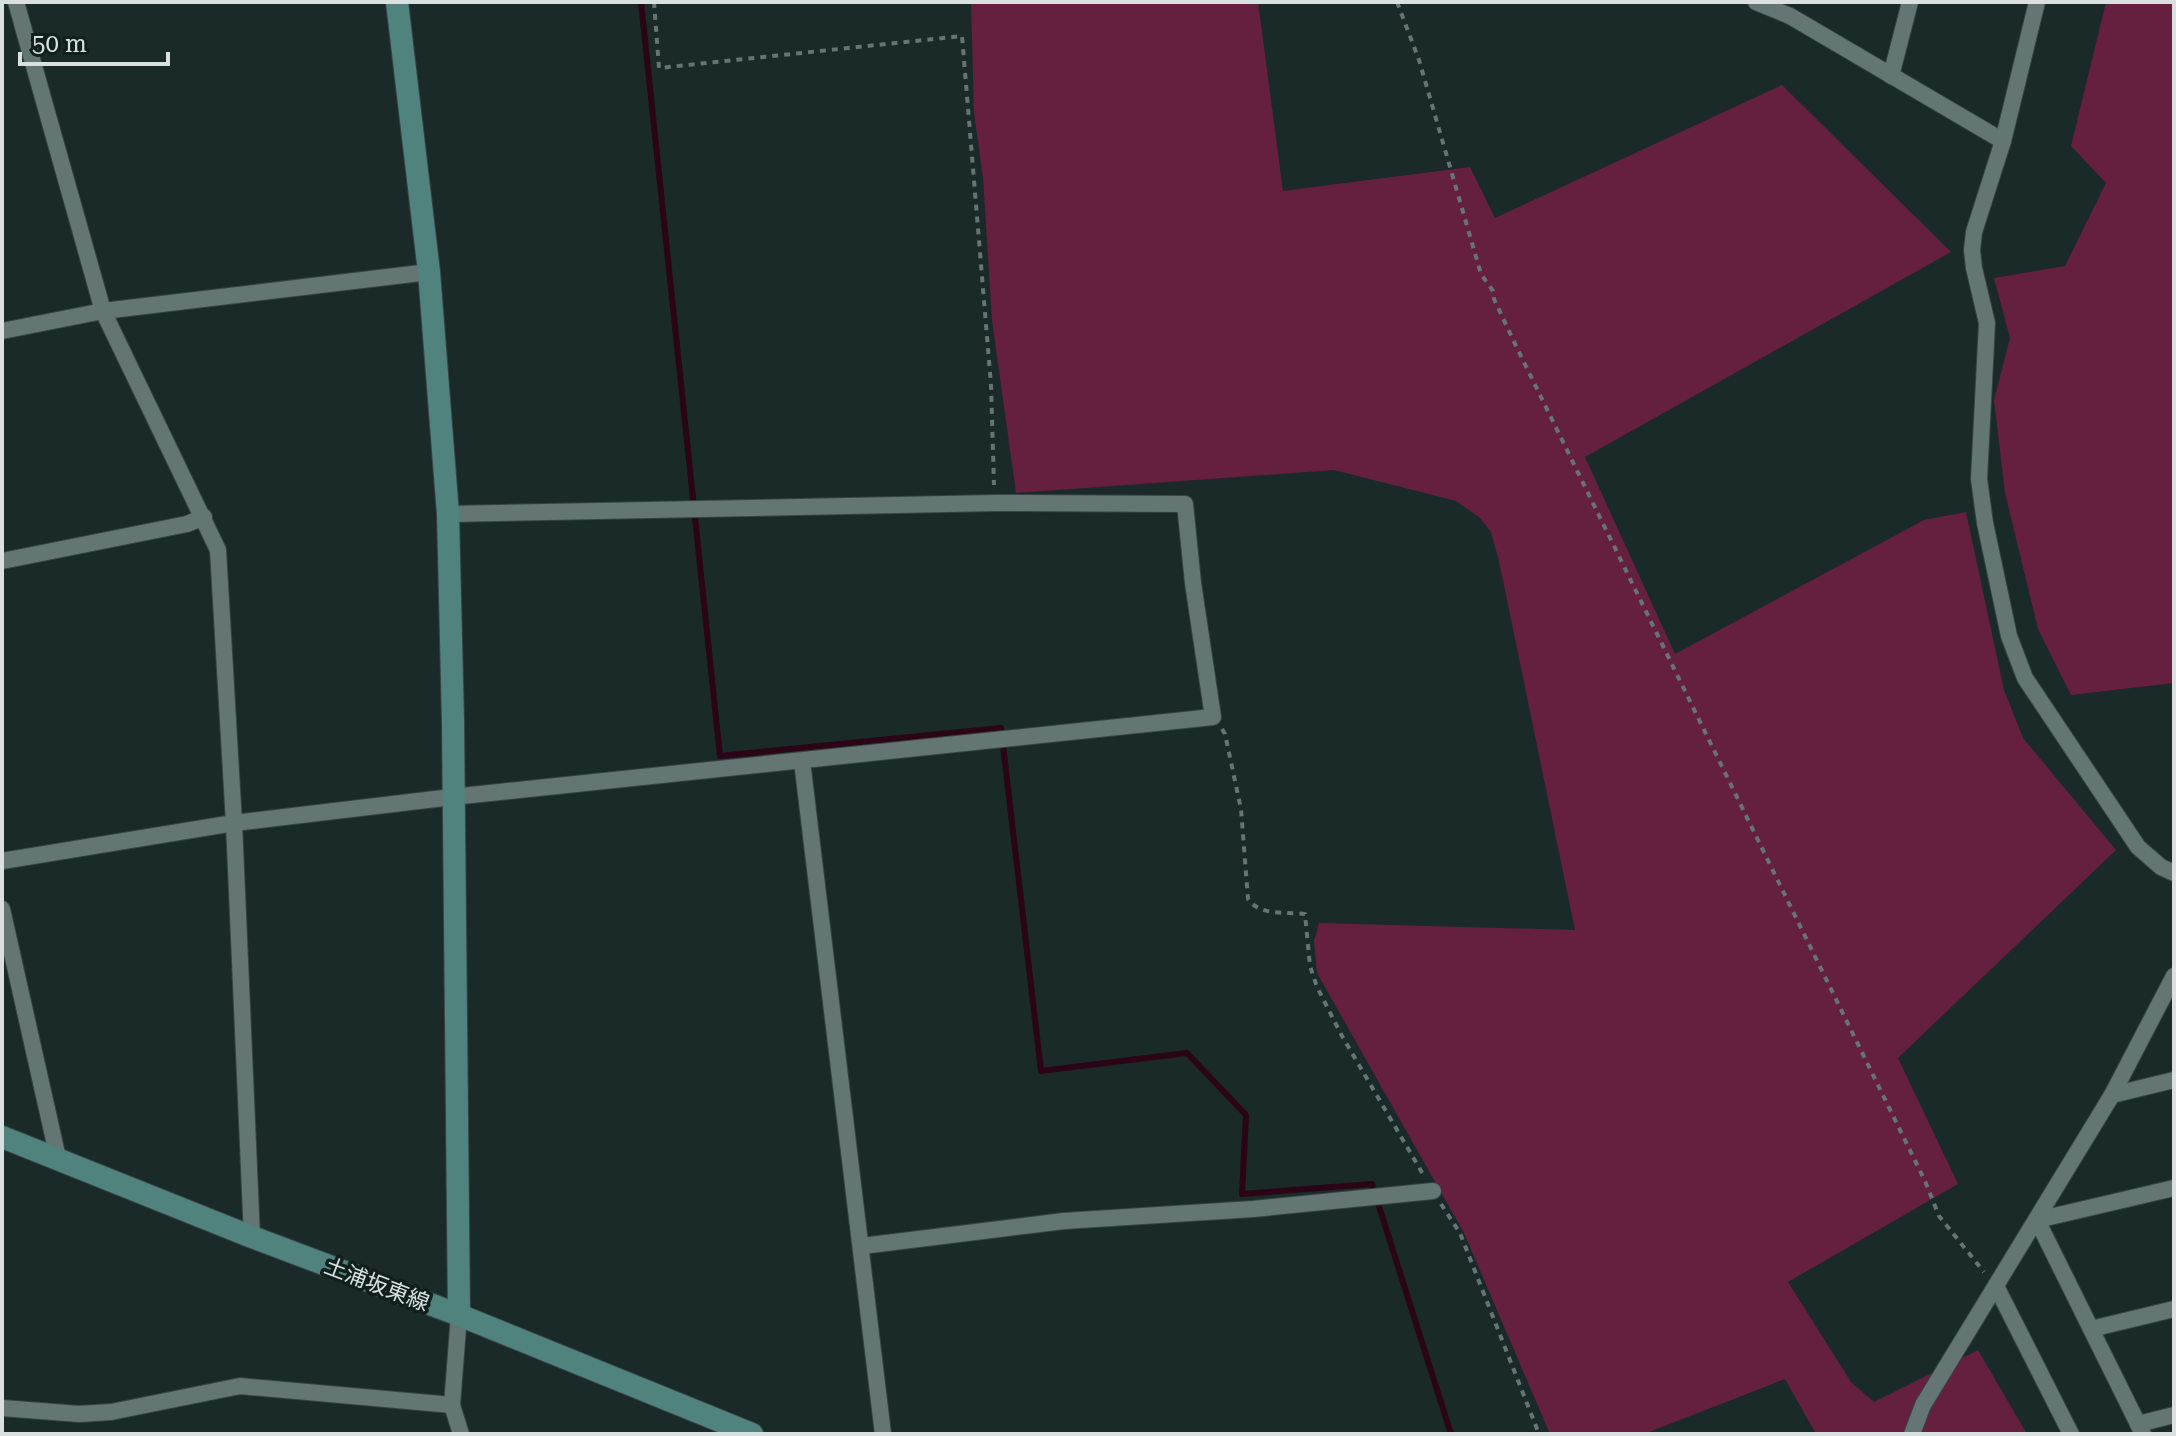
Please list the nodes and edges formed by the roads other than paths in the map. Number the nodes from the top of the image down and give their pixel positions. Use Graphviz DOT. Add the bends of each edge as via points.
graph roads {
  1 [pos="16,2"];
  2 [pos="397,2"];
  3 [pos="1756,2"];
  4 [pos="1910,2"];
  5 [pos="2037,2"];
  6 [pos="1792,9"];
  7 [pos="1891,76"];
  8 [pos="2003,141"];
  9 [pos="429,272"];
  10 [pos="103,311"];
  11 [pos="2,331"];
  12 [pos="448,514"];
  13 [pos="204,517"];
  14 [pos="2,561"];
  15 [pos="802,761"];
  16 [pos="452,797"];
  17 [pos="234,823"];
  18 [pos="2,861"];
  19 [pos="2174,873"];
  20 [pos="2,909"];
  21 [pos="2174,976"];
  22 [pos="2174,1080"];
  23 [pos="2112,1095"];
  24 [pos="2,1137"];
  25 [pos="58,1158"];
  26 [pos="2174,1188"];
  27 [pos="1433,1191"];
  28 [pos="2037,1220"];
  29 [pos="252,1237"];
  30 [pos="862,1246"];
  31 [pos="1996,1286"];
  32 [pos="2174,1309"];
  33 [pos="459,1315"];
  34 [pos="2091,1329"];
  35 [pos="452,1405"];
  36 [pos="2,1408"];
  37 [pos="2174,1415"];
  38 [pos="2141,1429"];
  39 [pos="461,1434"];
  40 [pos="752,1434"];
  41 [pos="883,1434"];
  42 [pos="1912,1434"];
  43 [pos="2071,1434"];
  1 -- 10 [label="street"];
  2 -- 9 [label="street"];
  3 -- 6 [label="street"];
  4 -- 7 [label="street"];
  5 -- 8 [label="street"];
  6 -- 7 [label="street"];
  7 -- 8 [label="street"];
  8 -- 19 [label="street" via="1972,250 1987,323 1979,479 2009,636 2025,678 2138,847"];
  9 -- 10 [label="street"];
  9 -- 12 [label="street"];
  10 -- 11 [label="street"];
  10 -- 13 [label="street"];
  12 -- 15 [label="street" via="1185,504 1213,717"];
  12 -- 16 [label="street"];
  13 -- 14 [label="street"];
  13 -- 17 [label="street" via="218,550"];
  15 -- 16 [label="street"];
  15 -- 30 [label="street"];
  16 -- 17 [label="street"];
  16 -- 33 [label="street"];
  17 -- 18 [label="street"];
  17 -- 29 [label="street"];
  20 -- 25 [label="street"];
  21 -- 23 [label="street"];
  22 -- 23 [label="street"];
  23 -- 28 [label="street"];
  24 -- 25 [label="street, 土浦坂東線"];
  25 -- 29 [label="street, 土浦坂東線"];
  26 -- 28 [label="street"];
  27 -- 30 [label="street" via="1064,1221"];
  28 -- 31 [label="street"];
  28 -- 34 [label="street"];
  29 -- 33 [label="street, 土浦坂東線"];
  30 -- 41 [label="street"];
  31 -- 42 [label="street" via="1923,1405"];
  31 -- 43 [label="street"];
  32 -- 34 [label="street"];
  33 -- 35 [label="street"];
  33 -- 40 [label="street, 土浦坂東線"];
  34 -- 38 [label="street"];
  35 -- 36 [label="street" via="240,1386 111,1412"];
  35 -- 39 [label="street"];
  37 -- 38 [label="street"];
}
